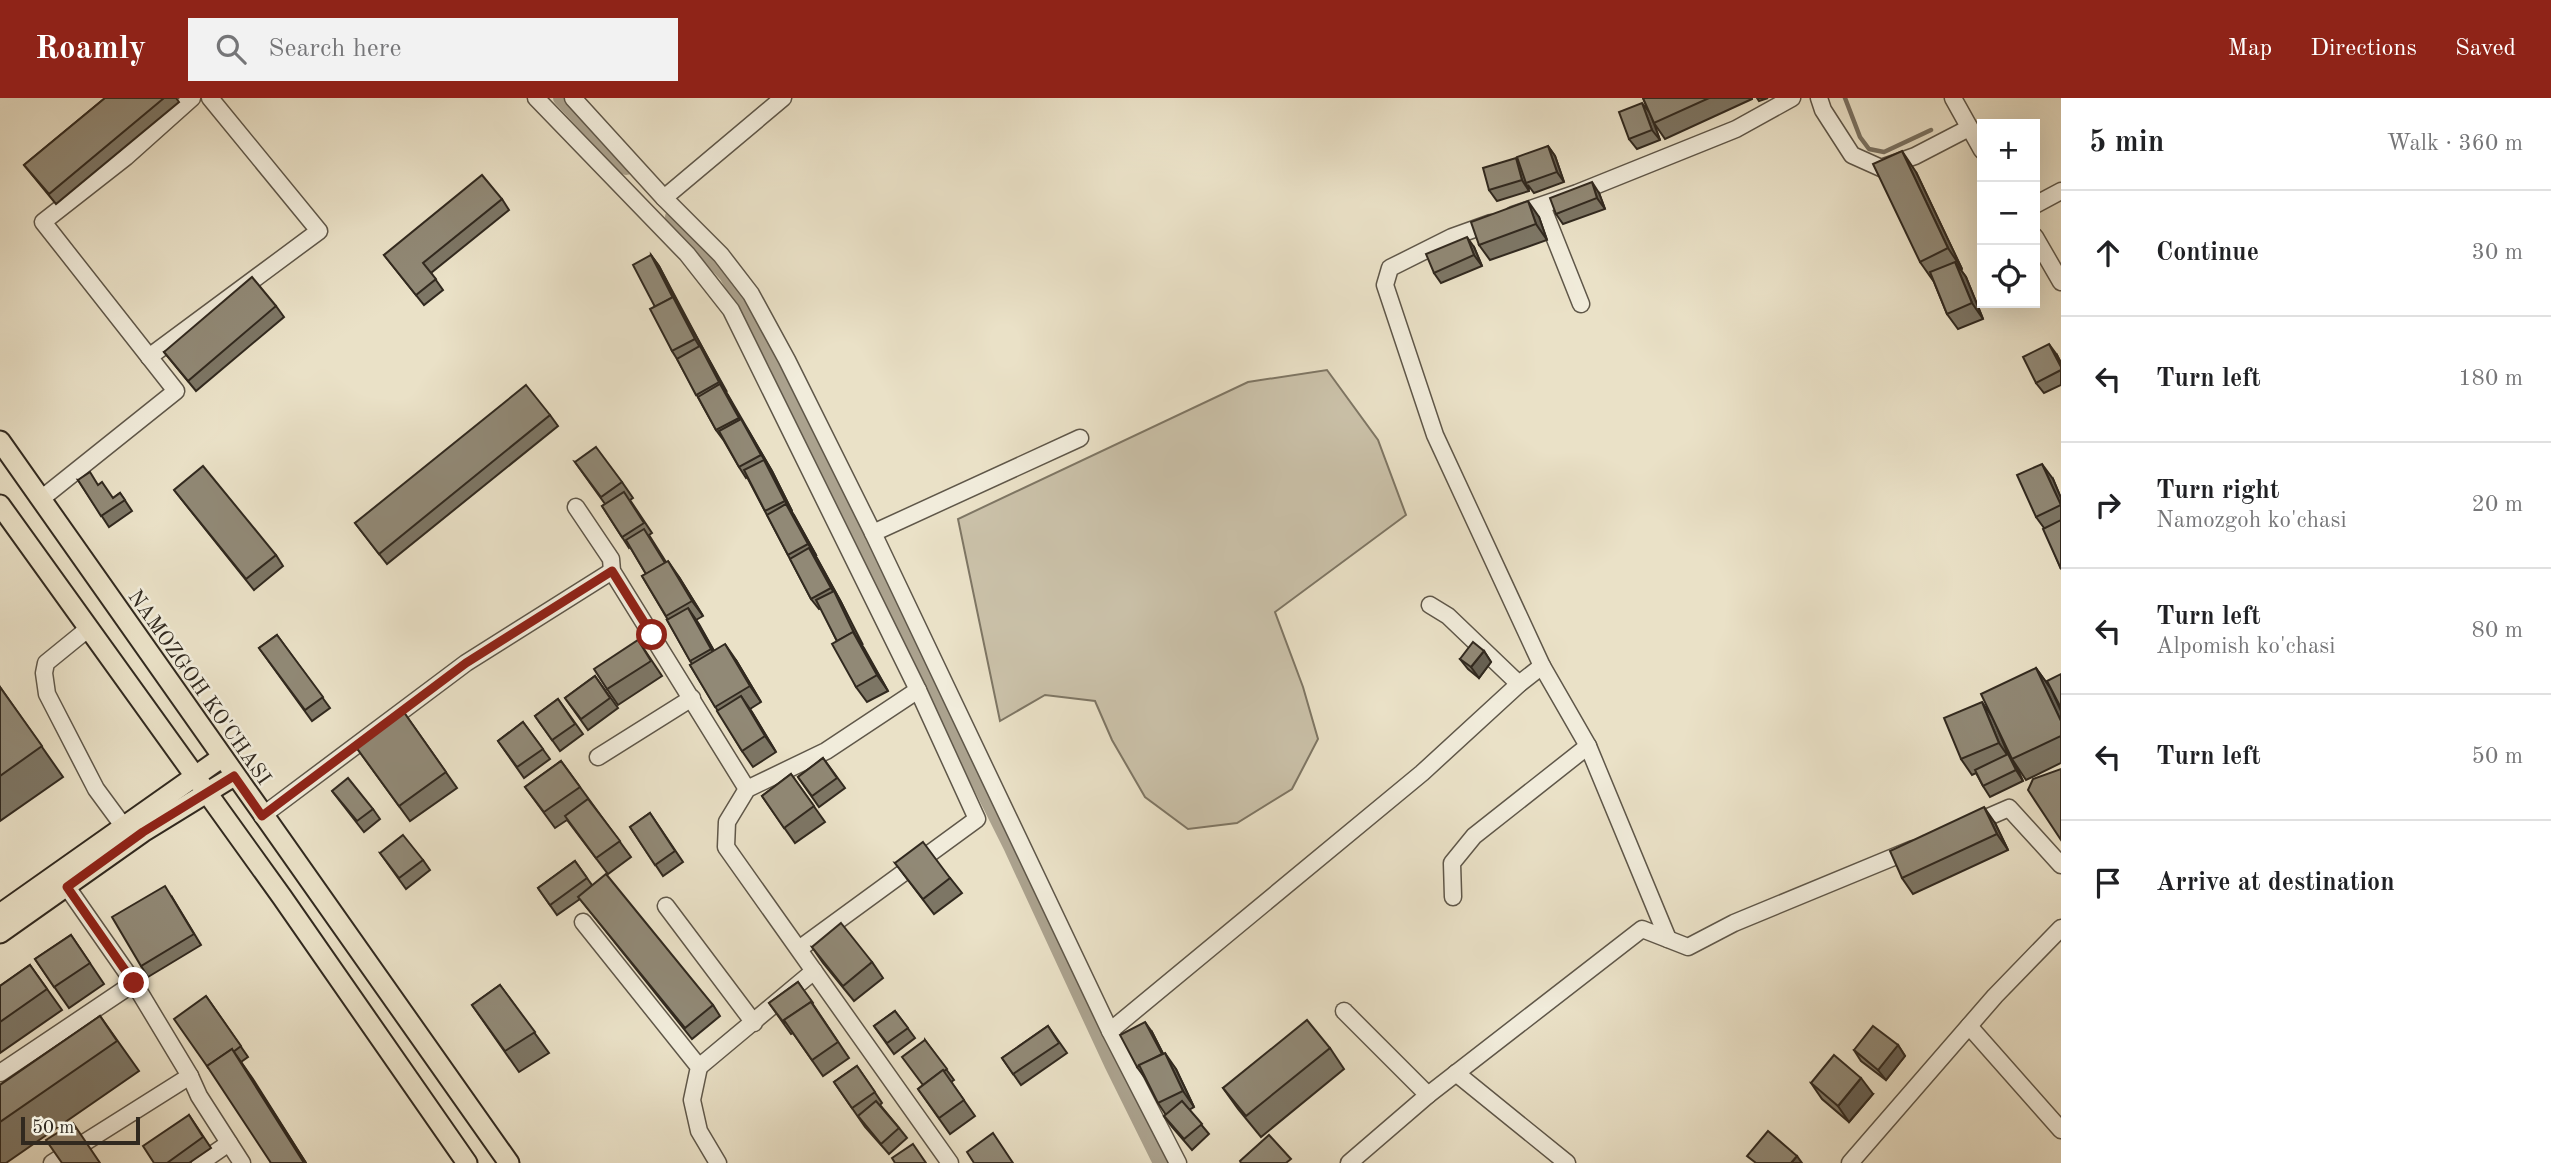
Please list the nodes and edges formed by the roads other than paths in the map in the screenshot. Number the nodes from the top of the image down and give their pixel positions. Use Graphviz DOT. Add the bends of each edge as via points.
graph roads {
  1 [pos="192,98"];
  2 [pos="210,98"];
  3 [pos="537,98"];
  4 [pos="573,98"];
  5 [pos="783,98"];
  6 [pos="1792,98"];
  7 [pos="1819,98"];
  8 [pos="1953,98"];
  9 [pos="1969,128"];
  10 [pos="1977,142"];
  11 [pos="2061,191"];
  12 [pos="664,198"];
  13 [pos="2040,202"];
  14 [pos="1542,206"];
  15 [pos="2040,245"];
  16 [pos="2061,282"];
  17 [pos="1581,304"];
  18 [pos="149,357"];
  19 [pos="1080,438"];
  20 [pos="0,441"];
  21 [pos="41,499"];
  22 [pos="0,505"];
  23 [pos="576,508"];
  24 [pos="873,533"];
  25 [pos="612,571"];
  26 [pos="1430,606"];
  27 [pos="89,628"];
  28 [pos="1542,666"];
  29 [pos="1518,684"];
  30 [pos="918,690"];
  31 [pos="692,698"];
  32 [pos="1588,746"];
  33 [pos="598,757"];
  34 [pos="221,758"];
  35 [pos="234,776"];
  36 [pos="200,786"];
  37 [pos="747,789"];
  38 [pos="262,816"];
  39 [pos="124,827"];
  40 [pos="1959,829"];
  41 [pos="1934,840"];
  42 [pos="2061,865"];
  43 [pos="67,887"];
  44 [pos="1452,897"];
  45 [pos="666,906"];
  46 [pos="0,914"];
  47 [pos="583,922"];
  48 [pos="0,933"];
  49 [pos="2059,934"];
  50 [pos="1668,939"];
  51 [pos="799,949"];
  52 [pos="814,971"];
  53 [pos="134,983"];
  54 [pos="1344,1012"];
  55 [pos="754,1023"];
  56 [pos="1969,1026"];
  57 [pos="1110,1031"];
  58 [pos="699,1067"];
  59 [pos="0,1073"];
  60 [pos="1456,1073"];
  61 [pos="190,1076"];
  62 [pos="1428,1095"];
  63 [pos="2061,1130"];
  64 [pos="229,1143"];
  65 [pos="52,1163"];
  66 [pos="200,1163"];
  67 [pos="242,1163"];
  68 [pos="467,1163"];
  69 [pos="509,1163"];
  70 [pos="718,1163"];
  71 [pos="950,1163"];
  72 [pos="1178,1163"];
  73 [pos="1349,1163"];
  74 [pos="1567,1163"];
  75 [pos="1850,1163"];
  1 -- 18 [label="street" via="126,158 43,222"];
  2 -- 18 [label="street" via="319,231"];
  3 -- 30 [label="street" via="687,254 731,310"];
  4 -- 12 [label="street"];
  5 -- 12 [label="street"];
  6 -- 14 [label="street" via="1736,129"];
  7 -- 9 [label="street" via="1852,155 1881,167 1915,156"];
  8 -- 9 [label="street"];
  9 -- 10 [label="street"];
  11 -- 13 [label="street"];
  12 -- 24 [label="street" via="721,255 751,294"];
  14 -- 17 [label="street"];
  14 -- 28 [label="street" via="1452,237 1390,268 1385,285 1435,435"];
  15 -- 16 [label="street"];
  18 -- 21 [label="street" via="176,391"];
  19 -- 24 [label="street"];
  20 -- 21 [label="main road, NAMOZGOH KO'CHASI"];
  21 -- 34 [label="main road, NAMOZGOH KO'CHASI"];
  22 -- 27 [label="main road"];
  23 -- 25 [label="street" via="611,559"];
  24 -- 57 [label="street"];
  25 -- 31 [label="street"];
  25 -- 38 [label="street" via="466,663"];
  26 -- 29 [label="street" via="1448,616"];
  27 -- 36 [label="main road"];
  27 -- 39 [label="street" via="46,663 47,694 96,789"];
  28 -- 29 [label="street"];
  28 -- 32 [label="street"];
  29 -- 57 [label="street" via="1422,773"];
  30 -- 37 [label="street" via="825,751"];
  30 -- 51 [label="street" via="976,819"];
  31 -- 33 [label="street"];
  31 -- 37 [label="street"];
  32 -- 44 [label="street" via="1474,836 1452,863"];
  32 -- 50 [label="street"];
  34 -- 35 [label="main road, NAMOZGOH KO'CHASI"];
  34 -- 36 [label="main road"];
  35 -- 36 [label="main road"];
  35 -- 38 [label="main road, NAMOZGOH KO'CHASI"];
  36 -- 39 [label="main road"];
  36 -- 43 [label="main road"];
  36 -- 68 [label="main road"];
  37 -- 51 [label="street" via="727,822 726,847"];
  38 -- 69 [label="main road, NAMOZGOH KO'CHASI"];
  39 -- 46 [label="main road"];
  40 -- 42 [label="street" via="2009,808"];
  41 -- 50 [label="street" via="1734,923 1688,947"];
  43 -- 48 [label="main road"];
  43 -- 53 [label="street"];
  45 -- 55 [label="street"];
  47 -- 58 [label="street"];
  49 -- 56 [label="street"];
  50 -- 60 [label="street" via="1643,929"];
  51 -- 52 [label="street"];
  52 -- 55 [label="street"];
  52 -- 71 [label="street"];
  53 -- 59 [label="street"];
  53 -- 61 [label="street"];
  54 -- 62 [label="street"];
  55 -- 58 [label="street"];
  56 -- 63 [label="street"];
  56 -- 75 [label="street"];
  57 -- 72 [label="street"];
  58 -- 70 [label="street" via="692,1100 699,1130"];
  60 -- 62 [label="street"];
  60 -- 74 [label="street"];
  61 -- 64 [label="street"];
  61 -- 65 [label="street"];
  62 -- 73 [label="street"];
  64 -- 66 [label="street"];
  64 -- 67 [label="street"];
}
